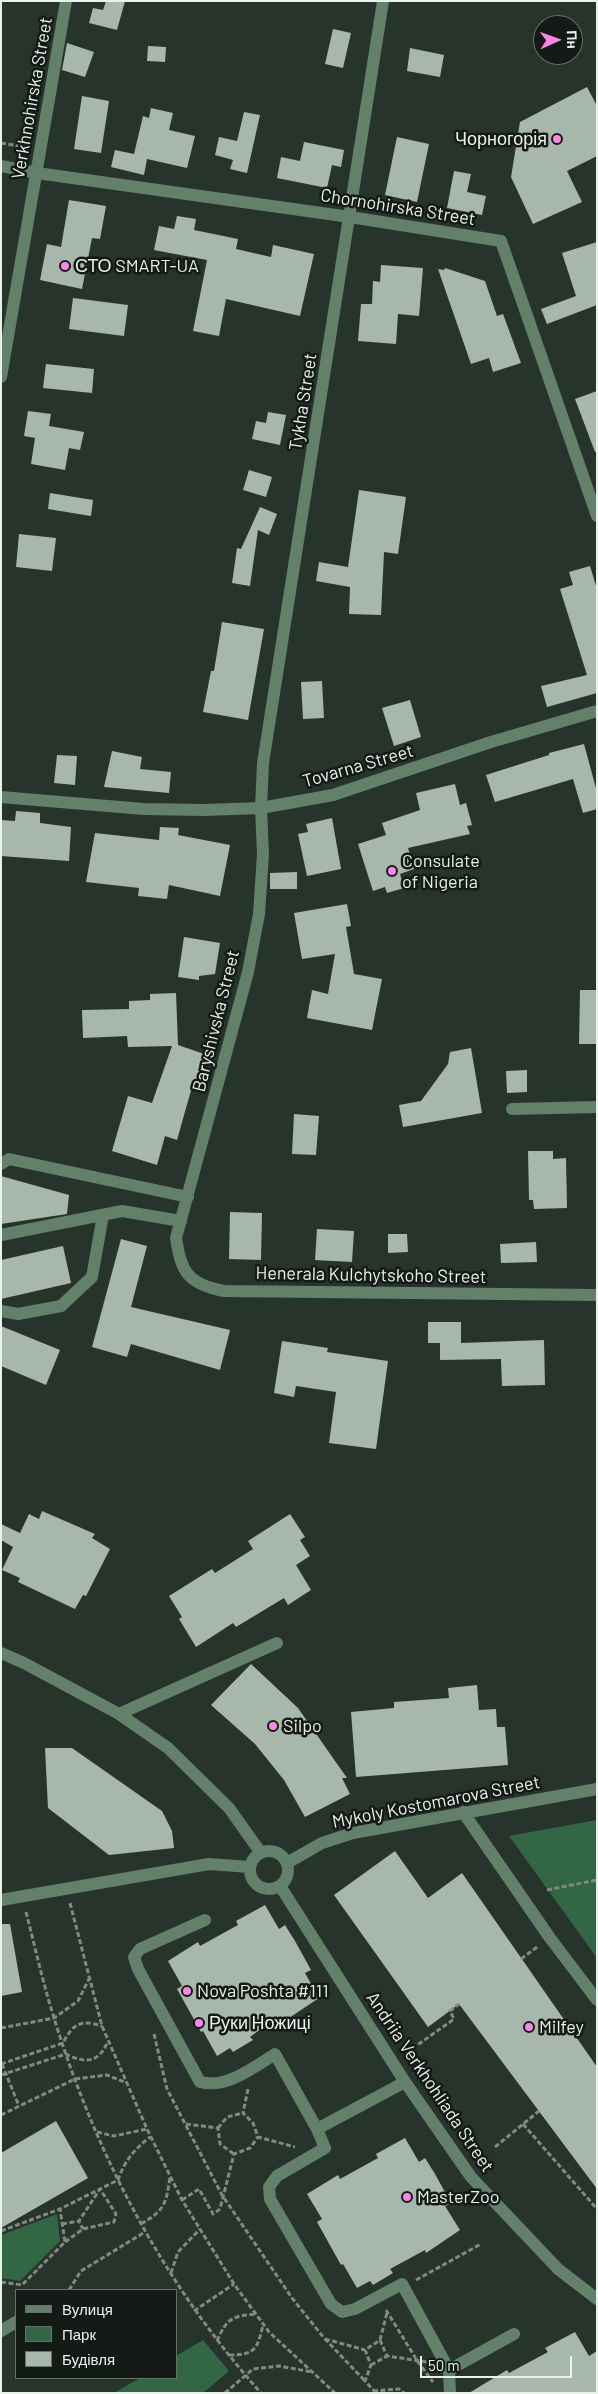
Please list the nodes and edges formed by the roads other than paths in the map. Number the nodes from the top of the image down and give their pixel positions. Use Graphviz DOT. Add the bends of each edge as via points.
graph roads {
  1 [pos="66,1"];
  2 [pos="383,1"];
  3 [pos="1,166"];
  4 [pos="37,173"];
  5 [pos="350,217"];
  6 [pos="2,372"];
  7 [pos="597,516"];
  8 [pos="597,711"];
  9 [pos="1,797"];
  10 [pos="261,808"];
  11 [pos="597,1107"];
  12 [pos="512,1109"];
  13 [pos="1,1164"];
  14 [pos="188,1197"];
  15 [pos="103,1215"];
  16 [pos="181,1221"];
  17 [pos="1,1235"];
  18 [pos="176,1238"];
  19 [pos="597,1295"];
  20 [pos="1,1311"];
  21 [pos="277,1643"];
  22 [pos="1,1653"];
  23 [pos="119,1714"];
  24 [pos="597,1789"];
  25 [pos="463,1812"];
  26 [pos="261,1853"];
  27 [pos="287,1864"];
  28 [pos="250,1867"];
  29 [pos="280,1886"];
  30 [pos="1,1900"];
  31 [pos="205,1920"];
  32 [pos="597,2000"];
  33 [pos="405,2082"];
  34 [pos="317,2129"];
  35 [pos="597,2299"];
  36 [pos="15,2323"];
  37 [pos="1,2331"];
  38 [pos="514,2334"];
  39 [pos="447,2366"];
  40 [pos="450,2393"];
  1 -- 4 [label="street, Verkhnohirska Street"];
  2 -- 5 [label="street, Tykha Street"];
  3 -- 4 [label="street, Chornohirska Street"];
  4 -- 5 [label="street, Chornohirska Street"];
  4 -- 6 [label="street, Verkhnohirska Street"];
  5 -- 7 [label="street, Chornohirska Street" via="501,241"];
  5 -- 10 [label="street, Tykha Street" via="262,763"];
  8 -- 10 [label="street, Tovarna Street" via="491,742 333,796"];
  9 -- 10 [label="street, Tovarna Street" via="142,809"];
  10 -- 14 [label="street, Baryshivska Street" via="263,854 259,914 248,972"];
  11 -- 12 [label="street"];
  13 -- 14 [label="street" via="9,1160"];
  14 -- 16 [label="street, Baryshivska Street"];
  15 -- 16 [label="street" via="122,1211"];
  15 -- 17 [label="street"];
  15 -- 20 [label="street" via="92,1278 68,1301 61,1306 18,1314"];
  16 -- 18 [label="street, Baryshivska Street"];
  18 -- 19 [label="street, Henerala Kulchytskoho Street" via="180,1262 189,1276 206,1287 224,1291"];
  21 -- 23 [label="street"];
  22 -- 23 [label="street" via="24,1662"];
  23 -- 26 [label="street" via="168,1748 229,1808"];
  24 -- 25 [label="street, Mykoly Kostomarova Street"];
  25 -- 27 [label="street, Mykoly Kostomarova Street" via="352,1832 322,1843"];
  25 -- 32 [label="street"];
  26 -- 27 [label="street" via="273,1852 284,1858"];
  26 -- 28 [label="street"];
  27 -- 29 [label="street" via="287,1876"];
  28 -- 29 [label="street" via="252,1879 261,1888"];
  28 -- 30 [label="street" via="209,1864"];
  29 -- 33 [label="street, Andriia Verkhohliada Street"];
  31 -- 34 [label="street" via="140,1949 134,1957 138,1969 200,2082 222,2083 275,2054"];
  33 -- 34 [label="street"];
  33 -- 35 [label="street, Andriia Verkhohliada Street" via="471,2177 558,2269"];
  34 -- 39 [label="street" via="325,2148 277,2176 270,2187 270,2198 331,2304 342,2312 355,2309 402,2284"];
  36 -- 37 [label="street"];
  38 -- 39 [label="street"];
  39 -- 40 [label="street"];
}
